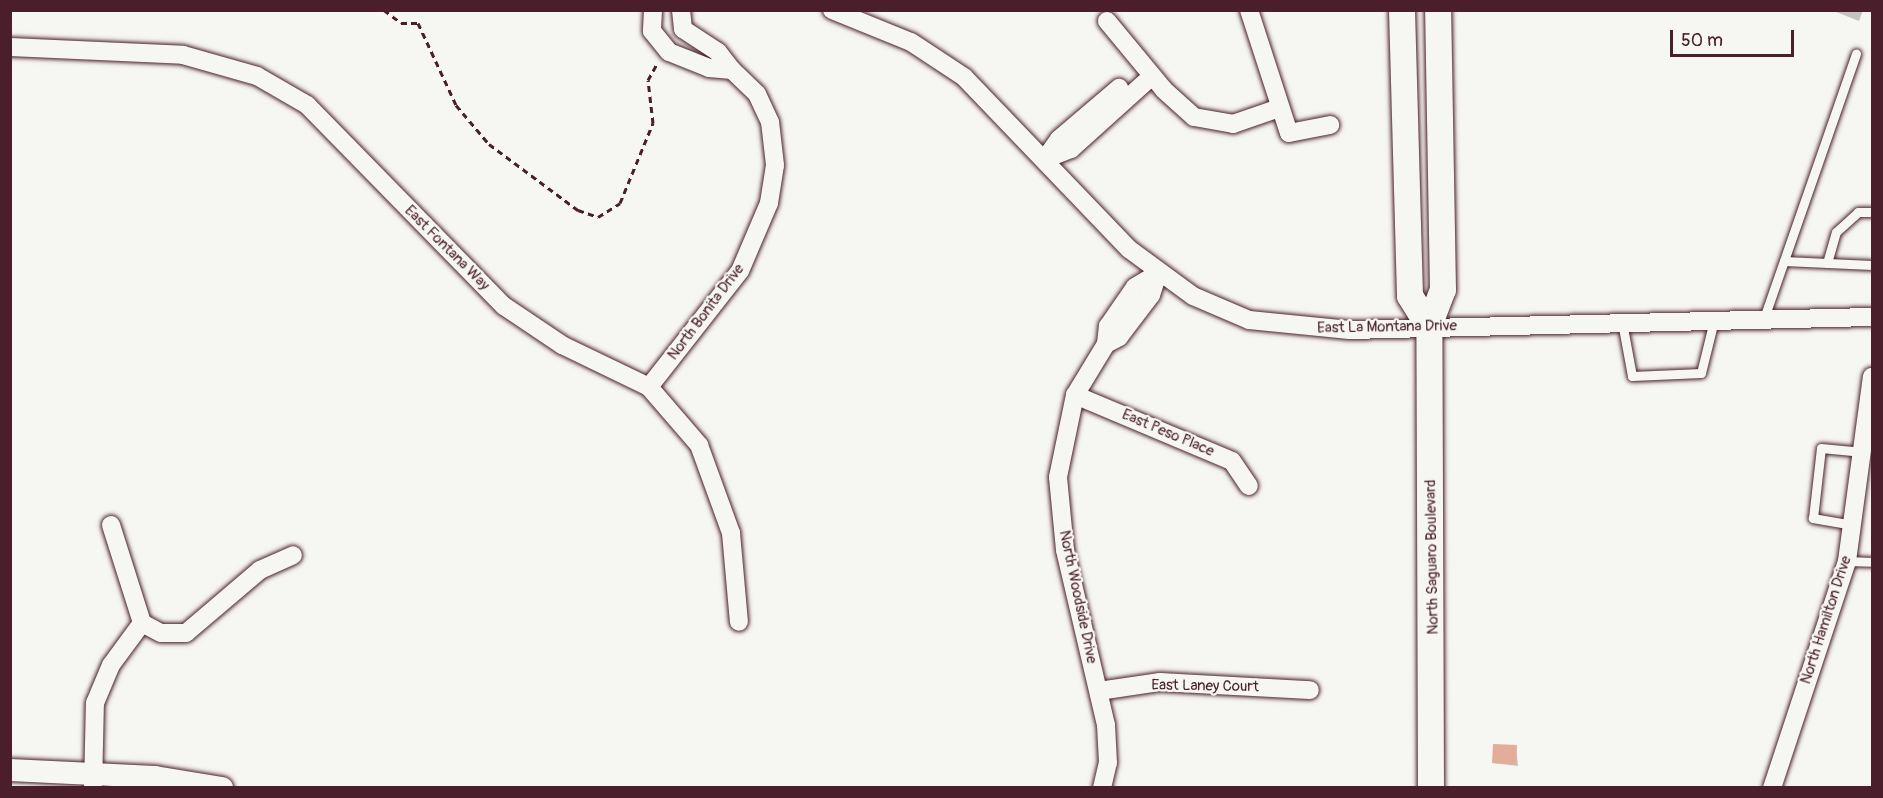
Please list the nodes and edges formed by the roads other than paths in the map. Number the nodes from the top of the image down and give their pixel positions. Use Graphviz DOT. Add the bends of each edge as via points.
graph roads {
  1 [pos="653,10"];
  2 [pos="681,10"];
  3 [pos="832,10"];
  4 [pos="1249,10"];
  5 [pos="1402,10"];
  6 [pos="1438,10"];
  7 [pos="1107,21"];
  8 [pos="682,29"];
  9 [pos="10,47"];
  10 [pos="665,48"];
  11 [pos="1856,54"];
  12 [pos="732,70"];
  13 [pos="1148,71"];
  14 [pos="1279,108"];
  15 [pos="1330,125"];
  16 [pos="1045,159"];
  17 [pos="1872,212"];
  18 [pos="1784,261"];
  19 [pos="1827,263"];
  20 [pos="1872,265"];
  21 [pos="1158,273"];
  22 [pos="1872,317"];
  23 [pos="1764,318"];
  24 [pos="1713,320"];
  25 [pos="1622,322"];
  26 [pos="1429,326"];
  27 [pos="1872,377"];
  28 [pos="649,387"];
  29 [pos="1075,395"];
  30 [pos="1870,427"];
  31 [pos="1864,452"];
  32 [pos="1249,486"];
  33 [pos="111,525"];
  34 [pos="1853,525"];
  35 [pos="293,555"];
  36 [pos="1847,561"];
  37 [pos="1872,562"];
  38 [pos="740,621"];
  39 [pos="142,623"];
  40 [pos="1310,690"];
  41 [pos="1099,691"];
  42 [pos="10,770"];
  43 [pos="94,781"];
  44 [pos="222,788"];
  45 [pos="1102,788"];
  46 [pos="1431,788"];
  47 [pos="1772,788"];
  1 -- 10 [label="street" via="652,31"];
  2 -- 8 [label="street"];
  3 -- 16 [label="street, East La Montana Drive" via="935,57 964,77"];
  4 -- 14 [label="street"];
  5 -- 26 [label="main road" via="1410,297"];
  6 -- 26 [label="main road, North Saguaro Boulevard" via="1443,291"];
  7 -- 13 [label="street"];
  8 -- 10 [label="street"];
  8 -- 12 [label="street, North Bonita Drive" via="718,52"];
  9 -- 28 [label="street, East Fontana Way" via="183,55 284,90 307,105 504,306 562,345"];
  10 -- 12 [label="street" via="709,68"];
  11 -- 18 [label="lane"];
  12 -- 28 [label="street, North Bonita Drive" via="757,94 770,122 775,165 770,203 740,271"];
  13 -- 14 [label="street" via="1194,117 1214,125 1233,124"];
  13 -- 16 [label="street" via="1071,149"];
  14 -- 15 [label="street" via="1289,133"];
  16 -- 21 [label="street, East La Montana Drive"];
  17 -- 19 [label="lane" via="1857,212 1836,232"];
  18 -- 19 [label="lane"];
  18 -- 23 [label="lane"];
  19 -- 20 [label="lane"];
  21 -- 26 [label="street, East La Montana Drive" via="1193,296 1249,320 1316,329"];
  21 -- 29 [label="street, North Woodside Drive" via="1135,287 1108,326 1106,344"];
  22 -- 23 [label="street, East La Montana Drive"];
  23 -- 24 [label="street, East La Montana Drive"];
  24 -- 25 [label="street, East La Montana Drive"];
  24 -- 25 [label="lane" via="1701,373 1632,376"];
  25 -- 26 [label="street, East La Montana Drive"];
  26 -- 46 [label="main road, North Saguaro Boulevard"];
  27 -- 30 [label="street, North Hamilton Drive"];
  28 -- 38 [label="street, East Fontana Way" via="699,445 718,487 731,533"];
  29 -- 32 [label="street, East Peso Place" via="1232,460"];
  29 -- 41 [label="street, North Woodside Drive" via="1058,477 1065,550"];
  30 -- 31 [label="street, North Hamilton Drive"];
  31 -- 34 [label="street, North Hamilton Drive"];
  31 -- 34 [label="lane" via="1821,448 1813,518"];
  33 -- 39 [label="street"];
  34 -- 36 [label="street, North Hamilton Drive"];
  35 -- 39 [label="street" via="260,570 186,633 161,633"];
  36 -- 37 [label="lane"];
  36 -- 47 [label="street, North Hamilton Drive"];
  39 -- 43 [label="street" via="111,666 95,703"];
  40 -- 41 [label="street, East Laney Court" via="1160,682"];
  41 -- 45 [label="street, North Woodside Drive" via="1108,763"];
  42 -- 43 [label="street"];
  43 -- 44 [label="street"];
}
